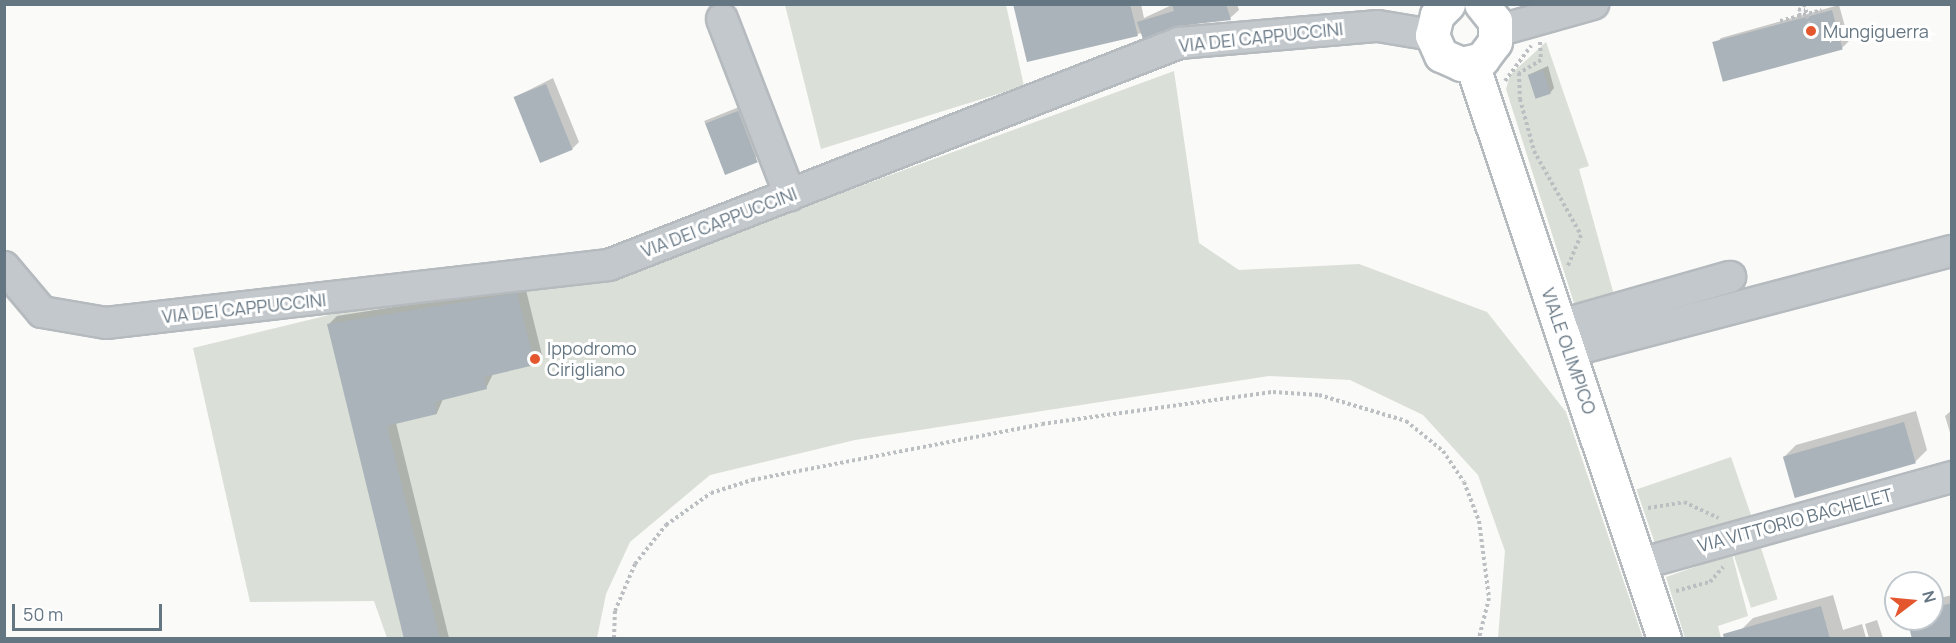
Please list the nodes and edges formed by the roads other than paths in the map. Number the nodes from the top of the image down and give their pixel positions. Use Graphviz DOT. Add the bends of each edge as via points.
graph roads {
  1 [pos="1448,4"];
  2 [pos="1593,4"];
  3 [pos="1489,18"];
  4 [pos="722,19"];
  5 [pos="1432,35"];
  6 [pos="1472,64"];
  7 [pos="790,195"];
  8 [pos="1952,251"];
  9 [pos="4,267"];
  10 [pos="1730,278"];
  11 [pos="1566,338"];
  12 [pos="1952,477"];
  13 [pos="1640,564"];
  14 [pos="1664,639"];
  1 -- 5 [label="main road" via="1437,15"];
  2 -- 3 [label="street"];
  3 -- 6 [label="main road" via="1490,51"];
  4 -- 7 [label="street"];
  5 -- 6 [label="main road" via="1442,55"];
  5 -- 7 [label="street, VIA DEI CAPPUCCINI" via="1378,26 1179,43"];
  6 -- 11 [label="main road, VIALE OLIMPICO"];
  7 -- 9 [label="street, VIA DEI CAPPUCCINI" via="609,265 106,323 42,312"];
  8 -- 11 [label="street" via="1731,310"];
  10 -- 11 [label="street"];
  11 -- 13 [label="main road, VIALE OLIMPICO"];
  12 -- 13 [label="street, VIA VITTORIO BACHELET"];
  13 -- 14 [label="main road, VIALE OLIMPICO"];
}
